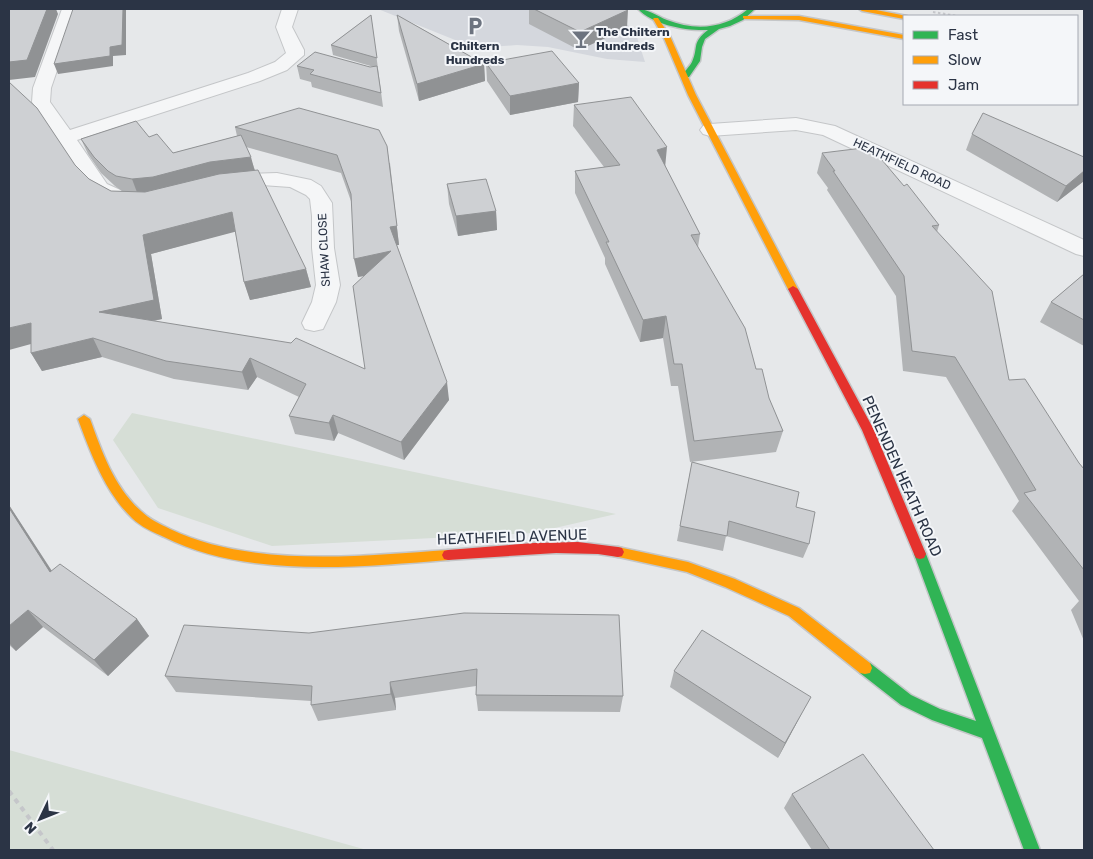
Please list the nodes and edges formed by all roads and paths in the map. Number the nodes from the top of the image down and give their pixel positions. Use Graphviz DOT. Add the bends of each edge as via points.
graph roads {
  1 [pos="70,9"];
  2 [pos="290,9"];
  3 [pos="641,9"];
  4 [pos="862,9"];
  5 [pos="926,10"];
  6 [pos="749,13"];
  7 [pos="953,15"];
  8 [pos="903,17"];
  9 [pos="656,19"];
  10 [pos="717,27"];
  11 [pos="903,37"];
  12 [pos="686,75"];
  13 [pos="710,130"];
  14 [pos="65,138"];
  15 [pos="210,187"];
  16 [pos="145,203"];
  17 [pos="1084,249"];
  18 [pos="314,323"];
  19 [pos="84,419"];
  20 [pos="990,733"];
  21 [pos="9,791"];
  22 [pos="54,850"];
  23 [pos="1032,850"];
  1 -- 14 [label="street" via="60,31 41,97 41,102"];
  2 -- 14 [label="street" via="284,27 294,50 304,56 254,77"];
  3 -- 9 [label="main road"];
  4 -- 8 [label="main road"];
  5 -- 7 [label="path"];
  6 -- 10 [label="main road" via="738,21"];
  6 -- 11 [label="main road" via="799,18"];
  9 -- 10 [label="main road" via="685,27"];
  9 -- 12 [label="main road, PENENDEN HEATH ROAD"];
  10 -- 12 [label="main road" via="702,38 696,61"];
  12 -- 13 [label="main road, PENENDEN HEATH ROAD"];
  13 -- 17 [label="street, HEATHFIELD ROAD" via="796,124 828,130"];
  13 -- 20 [label="main road, PENENDEN HEATH ROAD" via="868,430 907,520"];
  14 -- 16 [label="street" via="105,192 127,202"];
  15 -- 18 [label="street, SHAW CLOSE" via="244,180 272,179 307,187 320,197 328,280 325,299"];
  19 -- 20 [label="main road, HEATHFIELD AVENUE" via="99,460 124,502 148,524 186,542 229,554 291,560 357,561 534,549 602,549 688,567 730,582 794,612 906,700 937,715"];
  20 -- 23 [label="main road, PENENDEN HEATH ROAD"];
  21 -- 22 [label="path"];
}
